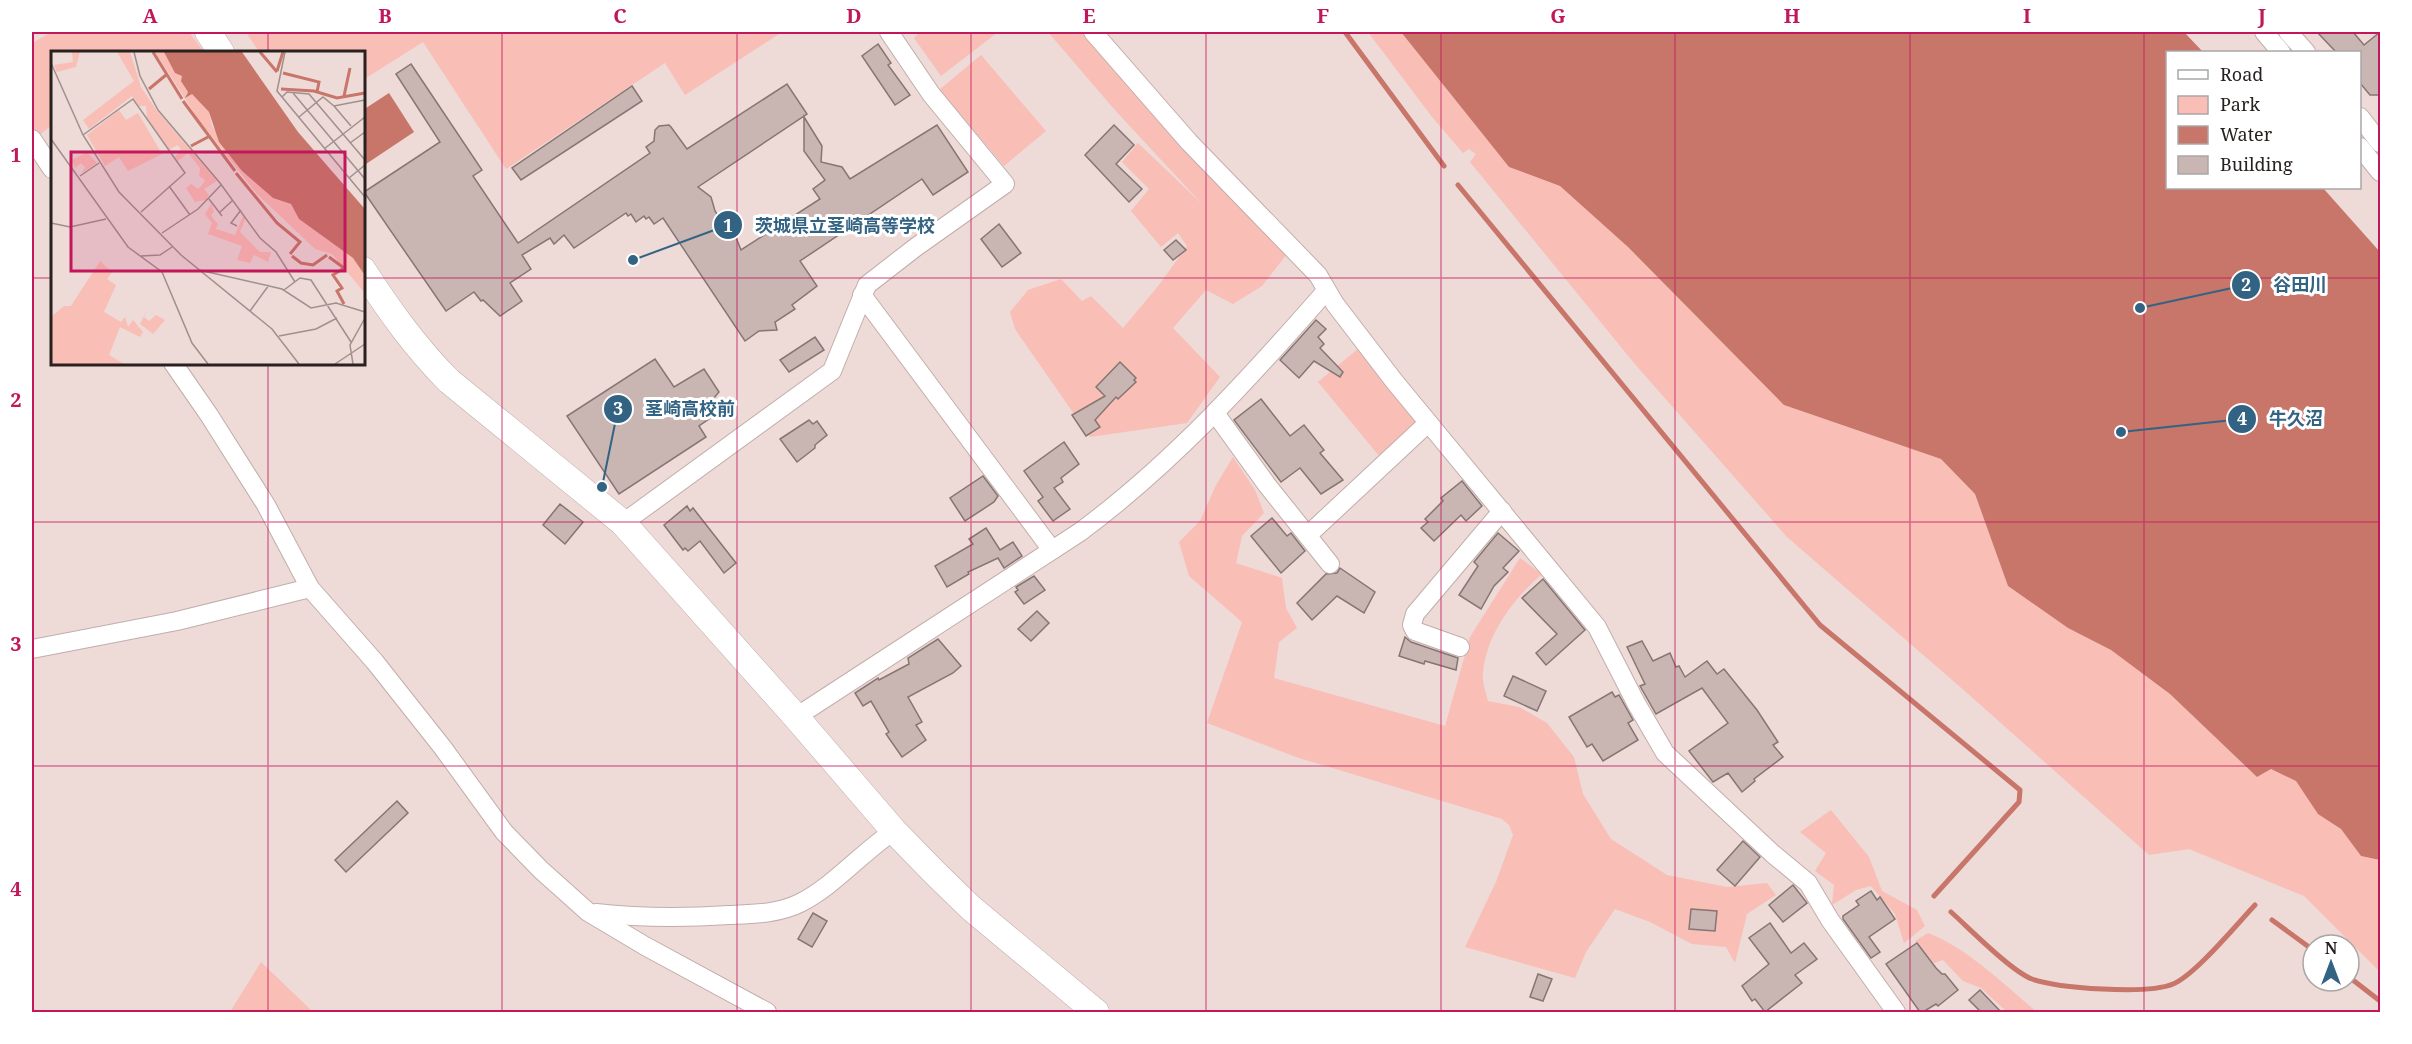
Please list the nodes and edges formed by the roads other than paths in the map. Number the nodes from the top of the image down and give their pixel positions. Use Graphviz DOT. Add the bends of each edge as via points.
graph roads {
  1 [pos="208,32"];
  2 [pos="889,32"];
  3 [pos="1093,32"];
  4 [pos="2264,32"];
  5 [pos="2288,32"];
  6 [pos="220,51"];
  7 [pos="2280,51"];
  8 [pos="2305,51"];
  9 [pos="2361,118"];
  10 [pos="32,139"];
  11 [pos="2380,142"];
  12 [pos="2361,148"];
  13 [pos="51,168"];
  14 [pos="2380,172"];
  15 [pos="364,272"];
  16 [pos="1326,291"];
  17 [pos="862,295"];
  18 [pos="174,364"];
  19 [pos="1215,413"];
  20 [pos="1428,423"];
  21 [pos="1502,511"];
  22 [pos="623,523"];
  23 [pos="1308,535"];
  24 [pos="1052,550"];
  25 [pos="1330,564"];
  26 [pos="310,588"];
  27 [pos="1460,647"];
  28 [pos="32,649"];
  29 [pos="796,717"];
  30 [pos="894,831"];
  31 [pos="588,912"];
  32 [pos="767,1012"];
  33 [pos="1096,1012"];
  34 [pos="1896,1012"];
  1 -- 6 [label="street"];
  2 -- 17 [label="street" via="932,94 1005,184 916,246 867,285"];
  3 -- 16 [label="street" via="1189,142 1318,275"];
  4 -- 7 [label="street"];
  5 -- 8 [label="street"];
  9 -- 11 [label="street"];
  10 -- 13 [label="street"];
  12 -- 14 [label="street"];
  15 -- 22 [label="street" via="395,318 449,381"];
  16 -- 19 [label="street"];
  16 -- 20 [label="street"];
  17 -- 22 [label="street" via="832,371"];
  17 -- 24 [label="street"];
  18 -- 26 [label="street" via="266,506"];
  19 -- 23 [label="street"];
  19 -- 24 [label="street" via="1121,501"];
  20 -- 21 [label="street"];
  20 -- 23 [label="street"];
  21 -- 27 [label="street" via="1415,614 1415,631"];
  21 -- 34 [label="street" via="1597,627 1665,753 1808,883"];
  22 -- 29 [label="street"];
  23 -- 25 [label="street"];
  24 -- 29 [label="street"];
  26 -- 28 [label="street" via="177,621"];
  26 -- 31 [label="street" via="443,748 504,832"];
  29 -- 30 [label="street"];
  30 -- 31 [label="street" via="814,896 788,909 688,917"];
  30 -- 33 [label="street" via="971,908"];
  31 -- 32 [label="street"];
}
